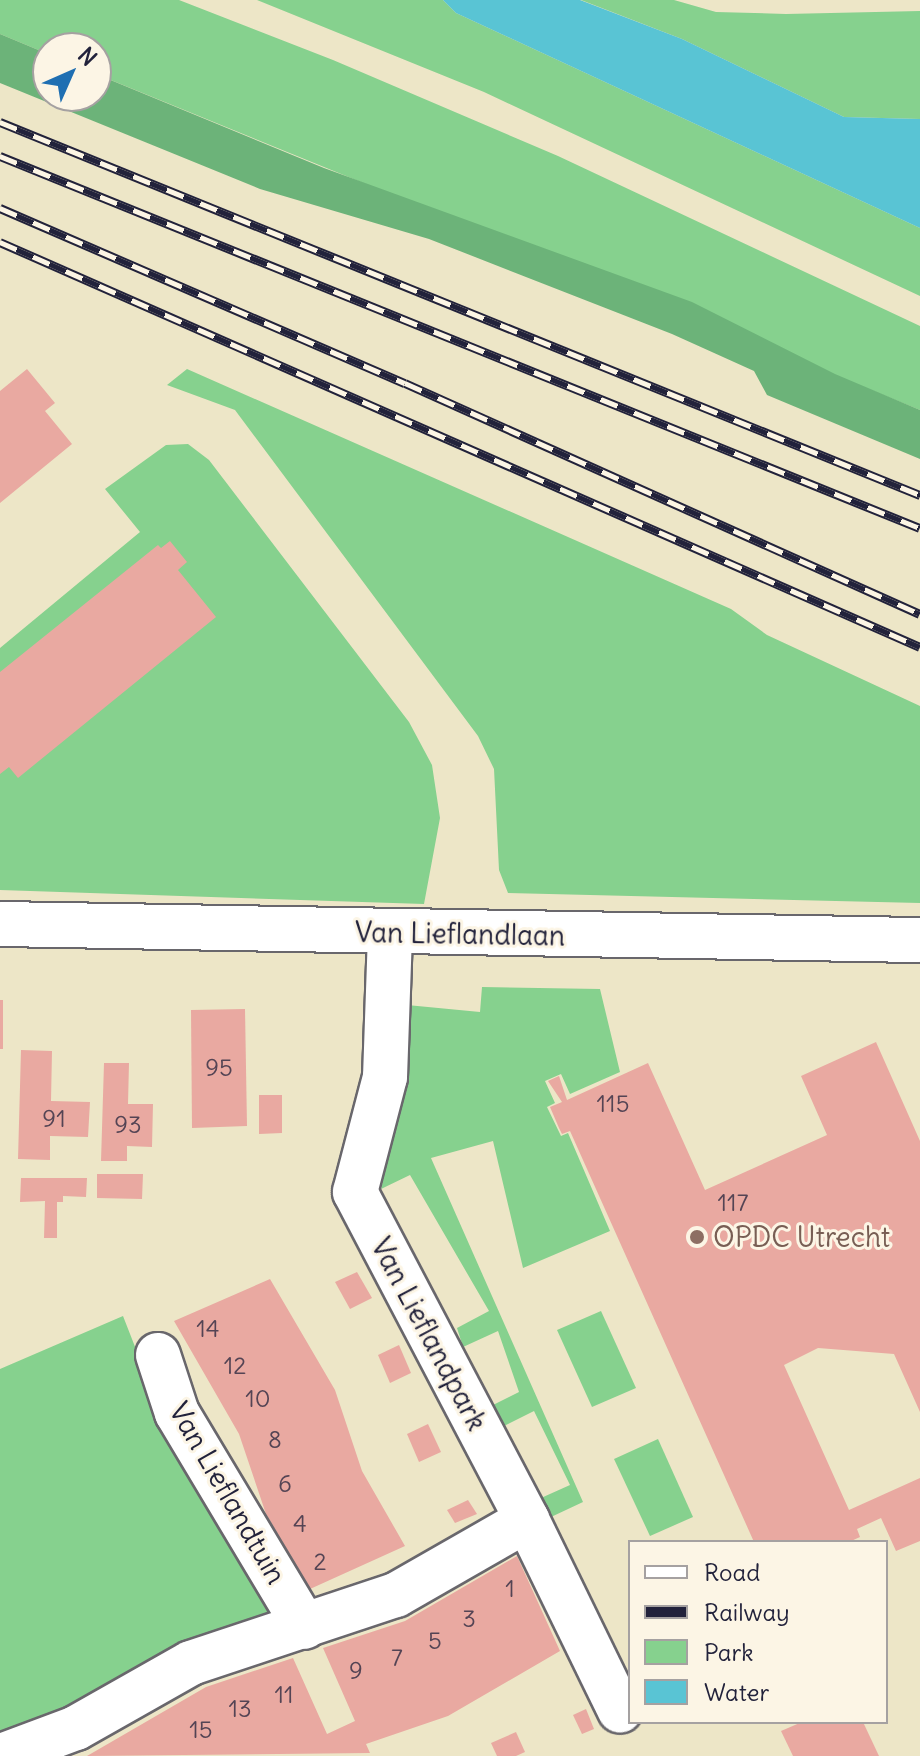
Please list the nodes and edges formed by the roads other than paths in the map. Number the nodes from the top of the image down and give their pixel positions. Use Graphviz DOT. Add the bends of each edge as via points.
graph roads {
  1 [pos="0,924"];
  2 [pos="390,934"];
  3 [pos="920,940"];
  4 [pos="158,1355"];
  5 [pos="527,1520"];
  6 [pos="305,1627"];
  7 [pos="620,1711"];
  8 [pos="1,1756"];
  1 -- 2 [label="street, Van Lieflandlaan"];
  2 -- 3 [label="street, Van Lieflandlaan"];
  2 -- 5 [label="street, Van Lieflandpark" via="385,1077 355,1192"];
  4 -- 6 [label="street, Van Lieflandtuin" via="177,1413"];
  5 -- 6 [label="street" via="396,1595"];
  5 -- 7 [label="street, Van Lieflandpark"];
  6 -- 8 [label="street" via="191,1663 76,1728"];
}
